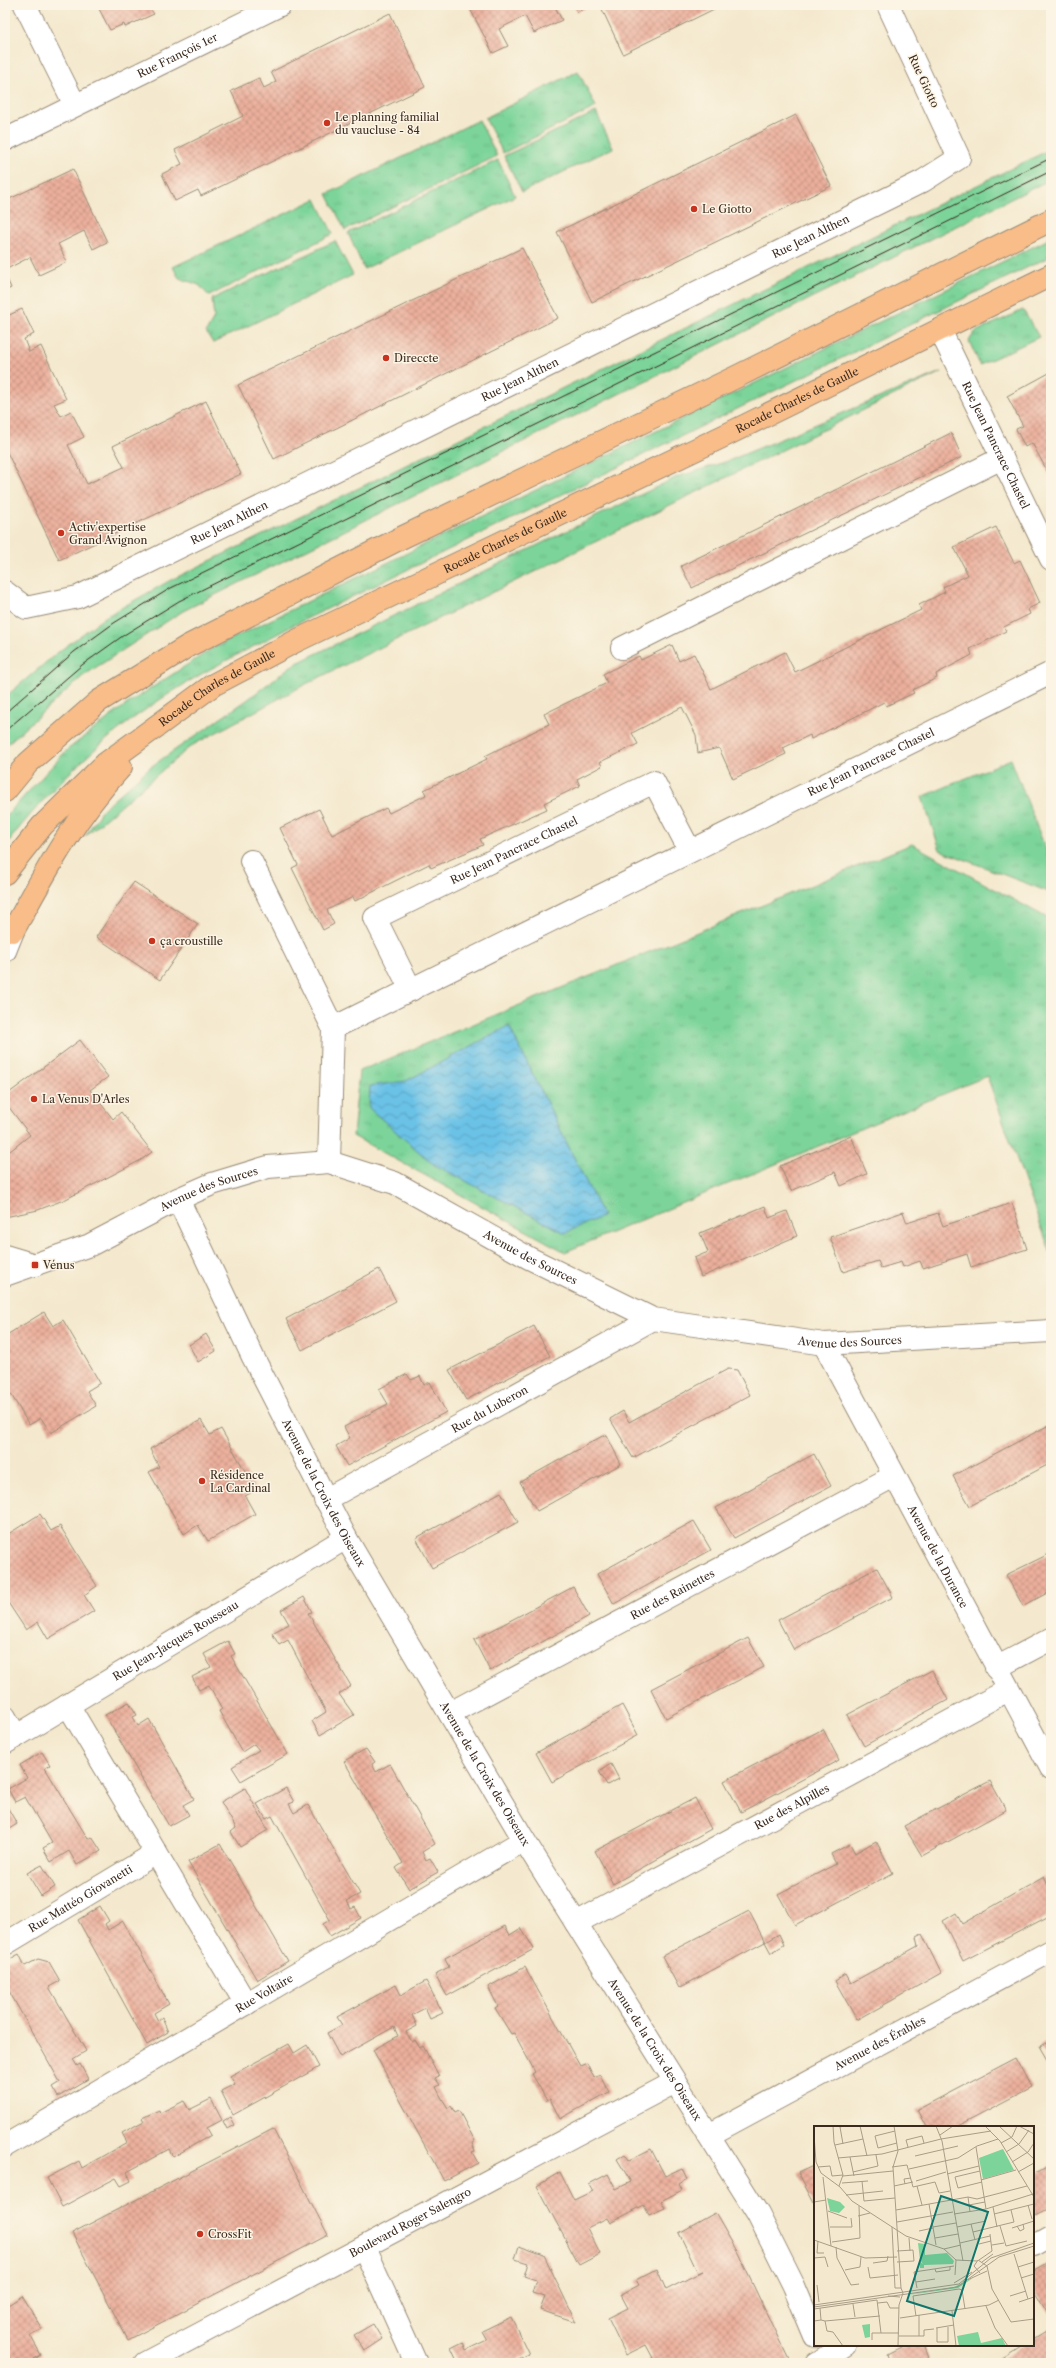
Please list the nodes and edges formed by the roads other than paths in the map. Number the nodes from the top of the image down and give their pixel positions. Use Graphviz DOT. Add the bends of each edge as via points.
graph roads {
  1 [pos="25,5"];
  2 [pos="280,5"];
  3 [pos="888,5"];
  4 [pos="75,105"];
  5 [pos="5,140"];
  6 [pos="959,158"];
  7 [pos="1051,220"];
  8 [pos="1051,275"];
  9 [pos="940,330"];
  10 [pos="1002,458"];
  11 [pos="1051,559"];
  12 [pos="5,592"];
  13 [pos="622,648"];
  14 [pos="1051,673"];
  15 [pos="169,715"];
  16 [pos="28,763"];
  17 [pos="5,784"];
  18 [pos="5,791"];
  19 [pos="690,851"];
  20 [pos="251,861"];
  21 [pos="5,873"];
  22 [pos="13,931"];
  23 [pos="5,951"];
  24 [pos="411,990"];
  25 [pos="332,1028"];
  26 [pos="328,1162"];
  27 [pos="178,1199"];
  28 [pos="5,1256"];
  29 [pos="35,1265"];
  30 [pos="5,1275"];
  31 [pos="653,1319"];
  32 [pos="1051,1331"];
  33 [pos="824,1344"];
  34 [pos="894,1476"];
  35 [pos="325,1500"];
  36 [pos="346,1538"];
  37 [pos="1051,1639"];
  38 [pos="996,1668"];
  39 [pos="1008,1690"];
  40 [pos="68,1705"];
  41 [pos="450,1712"];
  42 [pos="5,1717"];
  43 [pos="10,1739"];
  44 [pos="1051,1768"];
  45 [pos="524,1840"];
  46 [pos="156,1853"];
  47 [pos="576,1923"];
  48 [pos="5,1944"];
  49 [pos="1051,1951"];
  50 [pos="246,2004"];
  51 [pos="675,2082"];
  52 [pos="709,2135"];
  53 [pos="5,2146"];
  54 [pos="1051,2236"];
  55 [pos="1034,2245"];
  56 [pos="364,2248"];
  57 [pos="814,2334"];
  58 [pos="843,2346"];
  59 [pos="822,2357"];
  60 [pos="145,2363"];
  61 [pos="416,2363"];
  1 -- 4 [label="street"];
  2 -- 4 [label="street, Rue François 1er"];
  3 -- 6 [label="street, Rue Giotto"];
  4 -- 5 [label="street, Rue François 1er"];
  6 -- 12 [label="street, Rue Jean Althen" via="916,184 78,597 26,608"];
  7 -- 16 [label="main road" via="736,377 403,537 188,646 99,701"];
  8 -- 9 [label="main road, Rocade Charles de Gaulle"];
  9 -- 10 [label="street, Rue Jean Pancrace Chastel"];
  9 -- 15 [label="main road, Rocade Charles de Gaulle" via="296,641 213,685"];
  10 -- 11 [label="street, Rue Jean Pancrace Chastel"];
  10 -- 13 [label="street"];
  14 -- 19 [label="street, Rue Jean Pancrace Chastel"];
  15 -- 21 [label="main road, Rocade Charles de Gaulle" via="104,764 42,826"];
  15 -- 22 [label="main road" via="100,790 58,848"];
  16 -- 17 [label="street"];
  16 -- 18 [label="main road"];
  19 -- 24 [label="street, Rue Jean Pancrace Chastel"];
  19 -- 24 [label="street, Rue Jean Pancrace Chastel" via="654,782 375,918"];
  20 -- 25 [label="street"];
  22 -- 23 [label="street"];
  24 -- 25 [label="street, Rue Jean Pancrace Chastel"];
  25 -- 26 [label="street"];
  26 -- 27 [label="street, Avenue des Sources" via="268,1167 212,1184"];
  26 -- 31 [label="street, Avenue des Sources" via="395,1183 529,1258"];
  27 -- 29 [label="street, Avenue des Sources" via="90,1245"];
  27 -- 35 [label="street, Avenue de la Croix des Oiseaux" via="252,1357"];
  28 -- 29 [label="street"];
  29 -- 30 [label="street, Avenue des Sources"];
  31 -- 33 [label="street, Avenue des Sources"];
  31 -- 35 [label="street, Rue du Luberon"];
  32 -- 33 [label="street, Avenue des Sources"];
  33 -- 34 [label="street, Avenue de la Durance"];
  34 -- 38 [label="street, Avenue de la Durance"];
  34 -- 41 [label="street, Rue des Rainettes"];
  35 -- 36 [label="street, Avenue de la Croix des Oiseaux"];
  36 -- 40 [label="street, Rue Jean-Jacques Rousseau"];
  36 -- 41 [label="street, Avenue de la Croix des Oiseaux"];
  37 -- 38 [label="street"];
  38 -- 39 [label="street, Avenue de la Durance"];
  39 -- 44 [label="street, Avenue de la Durance"];
  39 -- 47 [label="street, Rue des Alpilles"];
  40 -- 43 [label="street, Rue Jean-Jacques Rousseau"];
  40 -- 46 [label="street"];
  41 -- 45 [label="street, Avenue de la Croix des Oiseaux"];
  42 -- 43 [label="street"];
  45 -- 47 [label="street, Avenue de la Croix des Oiseaux"];
  45 -- 50 [label="street, Rue Voltaire"];
  46 -- 48 [label="street, Rue Mattéo Giovanetti"];
  46 -- 50 [label="street"];
  47 -- 51 [label="street, Avenue de la Croix des Oiseaux"];
  49 -- 52 [label="street, Avenue des Érables"];
  50 -- 53 [label="street, Rue Voltaire"];
  51 -- 52 [label="street, Avenue de la Croix des Oiseaux"];
  51 -- 56 [label="street, Boulevard Roger Salengro"];
  52 -- 57 [label="street, Avenue de la Croix des Oiseaux" via="758,2214 794,2286"];
  54 -- 55 [label="street"];
  56 -- 60 [label="street, Boulevard Roger Salengro"];
  56 -- 61 [label="street"];
  58 -- 59 [label="street"];
}
